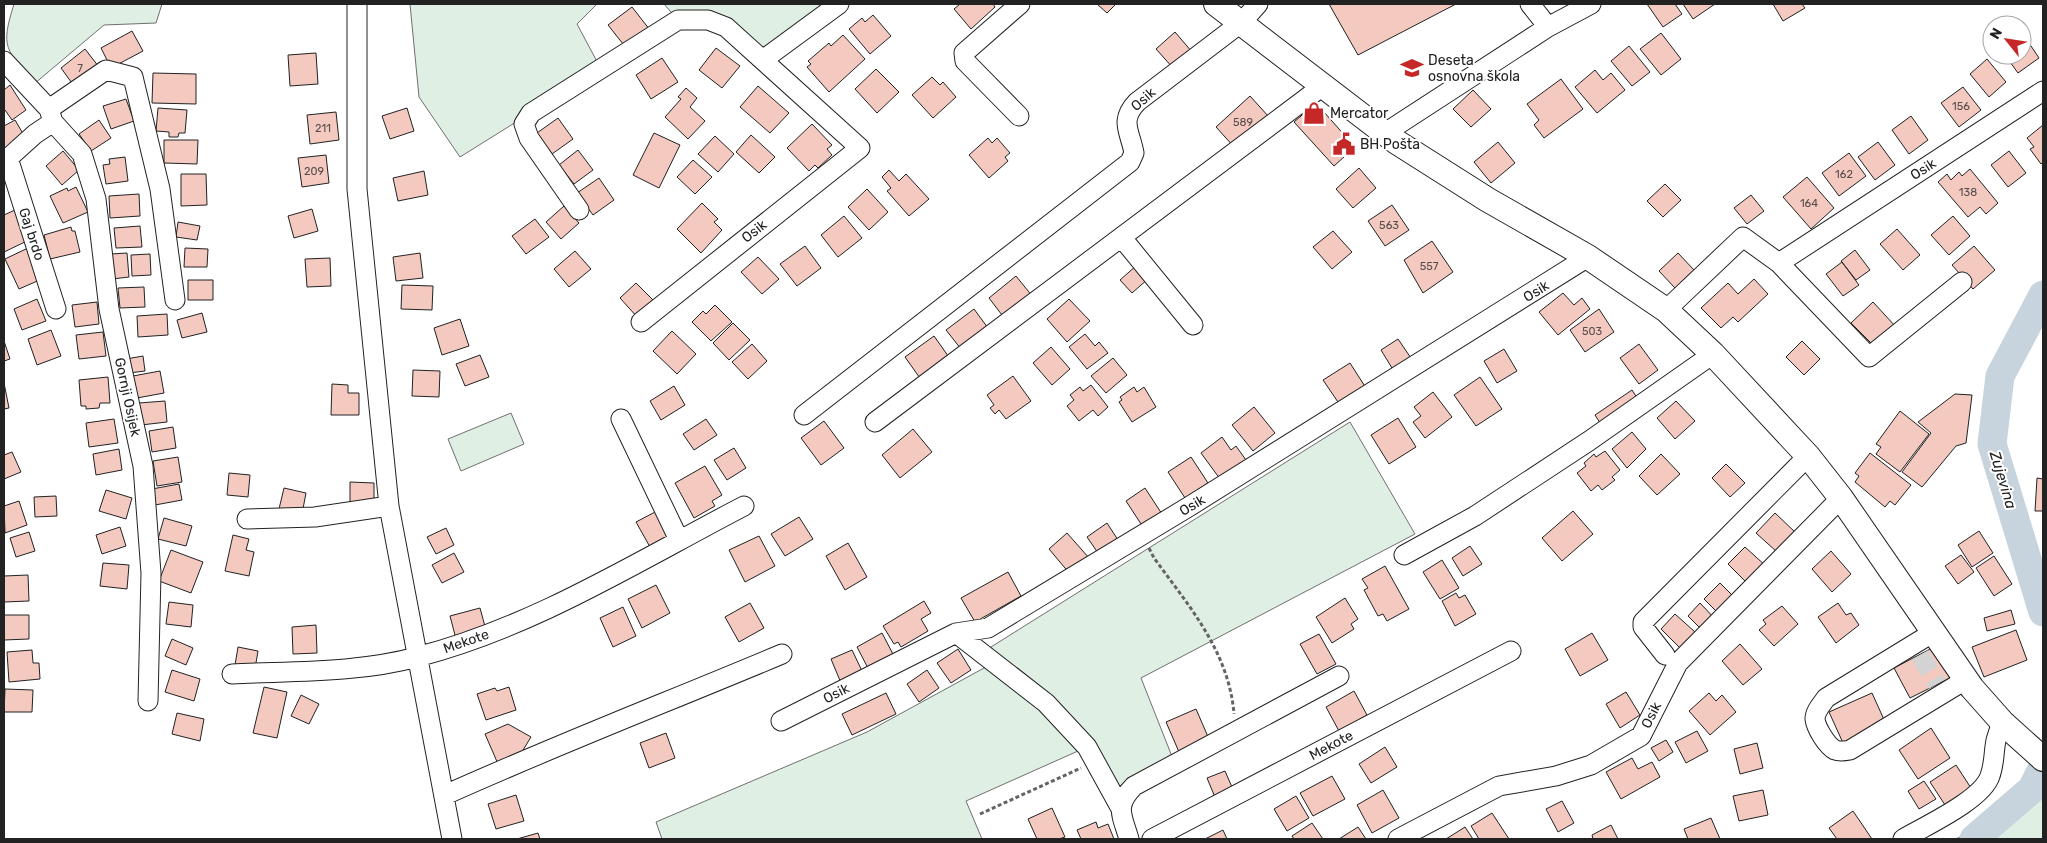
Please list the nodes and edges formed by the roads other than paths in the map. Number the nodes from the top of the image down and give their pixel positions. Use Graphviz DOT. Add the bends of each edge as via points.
graph roads {
  1 [pos="357,4"];
  2 [pos="839,4"];
  3 [pos="1020,4"];
  4 [pos="1216,4"];
  5 [pos="1258,4"];
  6 [pos="1530,4"];
  7 [pos="1591,4"];
  8 [pos="1242,22"];
  9 [pos="1548,27"];
  10 [pos="764,59"];
  11 [pos="4,61"];
  12 [pos="1324,85"];
  13 [pos="2043,91"];
  14 [pos="51,115"];
  15 [pos="1019,116"];
  16 [pos="1385,133"];
  17 [pos="6,160"];
  18 [pos="579,210"];
  19 [pos="1122,238"];
  20 [pos="1588,258"];
  21 [pos="1779,263"];
  22 [pos="1962,282"];
  23 [pos="175,300"];
  24 [pos="56,309"];
  25 [pos="1666,310"];
  26 [pos="641,322"];
  27 [pos="1193,325"];
  28 [pos="1713,354"];
  29 [pos="804,415"];
  30 [pos="621,419"];
  31 [pos="876,422"];
  32 [pos="1808,456"];
  33 [pos="1841,498"];
  34 [pos="389,506"];
  35 [pos="744,506"];
  36 [pos="247,519"];
  37 [pos="679,540"];
  38 [pos="1404,555"];
  39 [pos="1928,628"];
  40 [pos="956,633"];
  41 [pos="1511,651"];
  42 [pos="782,654"];
  43 [pos="1920,654"];
  44 [pos="1665,655"];
  45 [pos="417,658"];
  46 [pos="232,674"];
  47 [pos="1339,676"];
  48 [pos="1937,684"];
  49 [pos="1964,686"];
  50 [pos="148,701"];
  51 [pos="781,721"];
  52 [pos="2002,723"];
  53 [pos="2043,759"];
  54 [pos="445,795"];
  55 [pos="1120,807"];
  56 [pos="452,839"];
  57 [pos="1129,839"];
  58 [pos="1152,839"];
  59 [pos="1398,839"];
  60 [pos="1903,839"];
  1 -- 34 [label="street" via="357,188"];
  2 -- 10 [label="street"];
  3 -- 15 [label="street" via="964,53 965,61"];
  4 -- 8 [label="main road"];
  5 -- 8 [label="street, Osik"];
  6 -- 9 [label="street"];
  7 -- 9 [label="street"];
  8 -- 12 [label="main road"];
  8 -- 29 [label="street, Osik" via="1129,110 1126,122 1134,154 1130,162"];
  9 -- 16 [label="street"];
  10 -- 18 [label="street, Osik" via="726,27 708,20 678,20 531,113 524,124 529,138"];
  10 -- 26 [label="street, Osik" via="860,148"];
  11 -- 14 [label="street, Gornji Osijek"];
  12 -- 16 [label="main road"];
  12 -- 19 [label="street"];
  13 -- 21 [label="street, Osik"];
  14 -- 17 [label="street, Gaj brdo"];
  14 -- 23 [label="street" via="106,70 133,77 160,189"];
  14 -- 50 [label="street, Gornji Osijek" via="82,154 96,199 109,309 143,466 151,573"];
  16 -- 20 [label="main road" via="1488,200"];
  17 -- 24 [label="street, Gaj brdo"];
  19 -- 27 [label="street"];
  19 -- 31 [label="street"];
  20 -- 25 [label="main road"];
  20 -- 40 [label="street, Osik" via="988,628"];
  21 -- 22 [label="street" via="1869,357"];
  21 -- 25 [label="street" via="1744,237"];
  25 -- 28 [label="main road"];
  28 -- 32 [label="main road"];
  28 -- 38 [label="street" via="1475,516"];
  30 -- 37 [label="street"];
  32 -- 33 [label="main road"];
  32 -- 44 [label="street" via="1646,618 1643,627"];
  33 -- 39 [label="main road"];
  33 -- 59 [label="street, Osik" via="1678,663 1640,736 1591,764 1556,776 1499,786"];
  34 -- 36 [label="street" via="316,517"];
  34 -- 45 [label="street"];
  35 -- 37 [label="street, Mekote"];
  37 -- 45 [label="street, Mekote" via="640,563 509,626"];
  39 -- 43 [label="street"];
  39 -- 49 [label="main road"];
  39 -- 49 [label="street" via="1826,698 1815,719 1822,735 1832,749 1840,752 1850,750"];
  40 -- 51 [label="street, Osik"];
  40 -- 55 [label="street" via="1046,703 1087,747"];
  41 -- 58 [label="street, Mekote"];
  42 -- 54 [label="street" via="619,723 530,756"];
  45 -- 46 [label="street, Mekote" via="357,668"];
  45 -- 54 [label="street"];
  47 -- 55 [label="street" via="1134,786 1124,796"];
  48 -- 49 [label="street"];
  49 -- 52 [label="main road"];
  52 -- 53 [label="main road"];
  52 -- 60 [label="street" via="1995,738 1992,768 1984,786 1968,800"];
  54 -- 56 [label="street"];
  55 -- 57 [label="street"];
}
